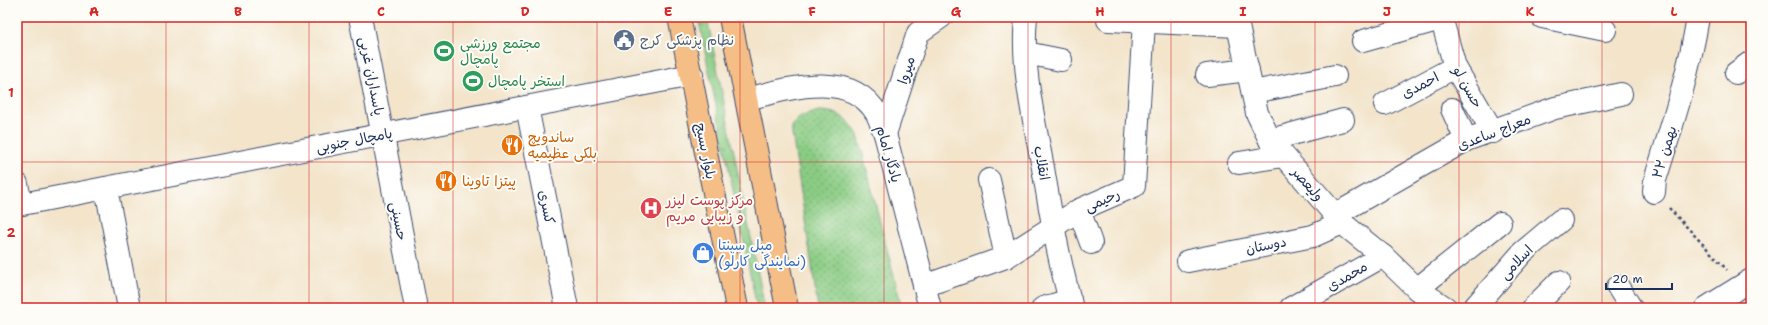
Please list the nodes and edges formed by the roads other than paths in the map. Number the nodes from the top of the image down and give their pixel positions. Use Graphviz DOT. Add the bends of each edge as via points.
graph roads {
  1 [pos="360,17"];
  2 [pos="679,17"];
  3 [pos="730,17"];
  4 [pos="941,17"];
  5 [pos="1026,17"];
  6 [pos="1542,17"];
  7 [pos="1698,17"];
  8 [pos="1441,18"];
  9 [pos="1108,20"];
  10 [pos="1237,21"];
  11 [pos="1144,22"];
  12 [pos="1605,30"];
  13 [pos="1363,41"];
  14 [pos="1026,53"];
  15 [pos="1061,60"];
  16 [pos="1455,67"];
  17 [pos="1248,70"];
  18 [pos="692,75"];
  19 [pos="1208,75"];
  20 [pos="1335,76"];
  21 [pos="1253,92"];
  22 [pos="1621,94"];
  23 [pos="747,99"];
  24 [pos="1385,104"];
  25 [pos="527,107"];
  26 [pos="1452,109"];
  27 [pos="1342,120"];
  28 [pos="1493,132"];
  29 [pos="885,134"];
  30 [pos="383,135"];
  31 [pos="1466,140"];
  32 [pos="1276,148"];
  33 [pos="1239,163"];
  34 [pos="989,180"];
  35 [pos="106,188"];
  36 [pos="1654,192"];
  37 [pos="18,198"];
  38 [pos="1079,210"];
  39 [pos="1338,219"];
  40 [pos="1561,220"];
  41 [pos="1500,223"];
  42 [pos="1054,227"];
  43 [pos="1091,243"];
  44 [pos="1383,256"];
  45 [pos="1006,257"];
  46 [pos="1188,261"];
  47 [pos="1559,282"];
  48 [pos="1746,283"];
  49 [pos="924,286"];
  50 [pos="1618,287"];
  51 [pos="1417,289"];
  52 [pos="1071,304"];
  53 [pos="129,308"];
  54 [pos="416,308"];
  55 [pos="566,308"];
  56 [pos="737,308"];
  57 [pos="787,308"];
  58 [pos="930,308"];
  59 [pos="1043,308"];
  60 [pos="1291,308"];
  61 [pos="1445,308"];
  62 [pos="1474,308"];
  63 [pos="1533,308"];
  64 [pos="1631,308"];
  65 [pos="1706,308"];
  1 -- 30 [label="street, پاسداران غربی"];
  2 -- 18 [label="main road, بلوار بسیج"];
  3 -- 23 [label="main road"];
  4 -- 29 [label="street, میروا" via="918,33"];
  5 -- 14 [label="street, انقلاب"];
  6 -- 12 [label="street"];
  7 -- 36 [label="street, ۲۲ بهمن" via="1684,89 1655,180"];
  8 -- 13 [label="street"];
  8 -- 16 [label="street, حسن لو"];
  9 -- 11 [label="street"];
  10 -- 11 [label="street"];
  10 -- 17 [label="street, ولیعصر"];
  11 -- 38 [label="street, رحیمی" via="1134,186"];
  14 -- 15 [label="street"];
  14 -- 42 [label="street, انقلاب" via="1031,105"];
  16 -- 24 [label="street, احمدی"];
  16 -- 28 [label="street, حسن لو"];
  17 -- 19 [label="street"];
  17 -- 21 [label="street, ولیعصر"];
  18 -- 25 [label="street, پامچال جنوبی"];
  18 -- 56 [label="main road, بلوار بسیج"];
  20 -- 21 [label="street"];
  21 -- 32 [label="street, ولیعصر" via="1257,113"];
  22 -- 28 [label="street, معراج ساعدی" via="1556,108"];
  23 -- 29 [label="street, یادگار امام" via="802,85 840,88 853,92 865,100 876,113"];
  23 -- 57 [label="main road"];
  25 -- 30 [label="street, پامچال جنوبی"];
  25 -- 55 [label="street, کسری"];
  26 -- 31 [label="street"];
  27 -- 32 [label="street"];
  28 -- 31 [label="street, معراج ساعدی"];
  29 -- 49 [label="street, یادگار امام"];
  30 -- 35 [label="street, پامچال جنوبی"];
  30 -- 54 [label="street, حسینی"];
  31 -- 39 [label="street, معراج ساعدی"];
  32 -- 33 [label="street"];
  32 -- 39 [label="street, ولیعصر"];
  34 -- 45 [label="street"];
  35 -- 37 [label="street, پامچال جنوبی"];
  35 -- 53 [label="street"];
  38 -- 42 [label="street, رحیمی"];
  38 -- 43 [label="street"];
  39 -- 44 [label="street, ولیعصر"];
  39 -- 46 [label="street, دوستان" via="1313,236"];
  40 -- 62 [label="street, اسلامی" via="1523,252"];
  41 -- 51 [label="street"];
  42 -- 45 [label="street, رحیمی"];
  42 -- 52 [label="street, انقلاب"];
  44 -- 51 [label="street, ولیعصر"];
  44 -- 60 [label="street, محمدی"];
  45 -- 49 [label="street, رحیمی"];
  47 -- 63 [label="street"];
  48 -- 65 [label="street"];
  49 -- 58 [label="street, یادگار امام"];
  50 -- 64 [label="street"];
  51 -- 61 [label="street, ولیعصر"];
  52 -- 59 [label="street"];
}
